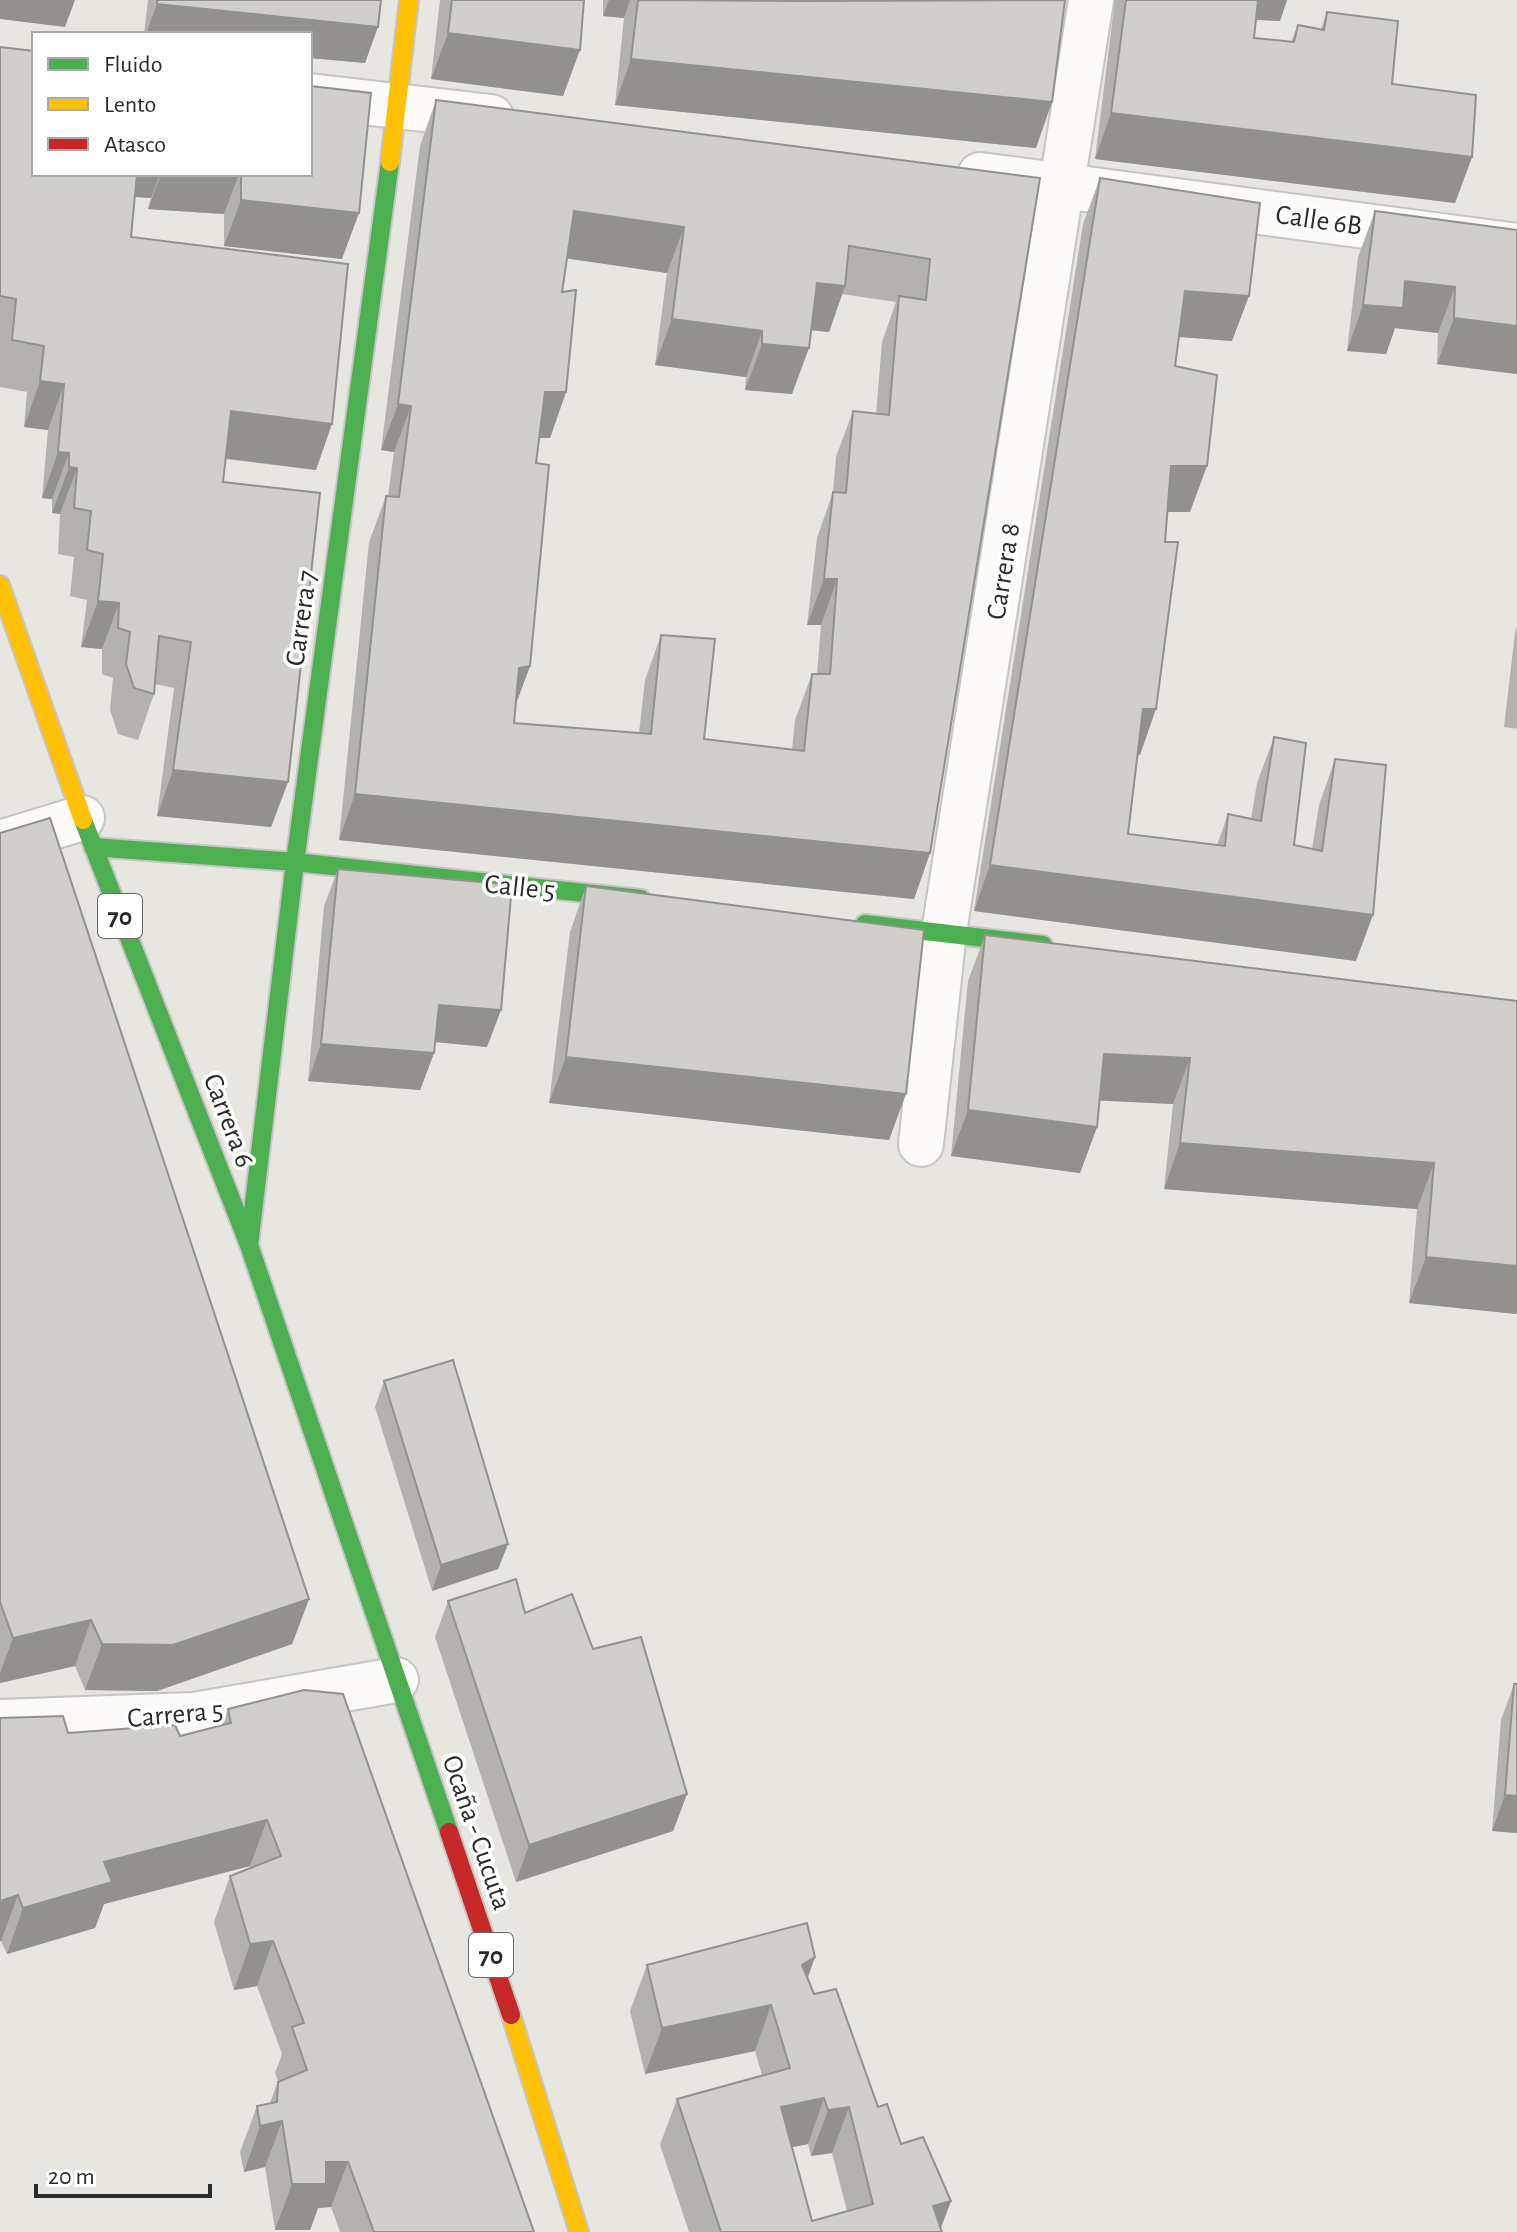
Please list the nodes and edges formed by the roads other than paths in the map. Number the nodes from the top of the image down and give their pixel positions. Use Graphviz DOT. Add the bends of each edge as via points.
graph roads {
  1 [pos="409,0"];
  2 [pos="1091,0"];
  3 [pos="312,96"];
  4 [pos="398,106"];
  5 [pos="524,121"];
  6 [pos="937,170"];
  7 [pos="1064,185"];
  8 [pos="1517,246"];
  9 [pos="0,585"];
  10 [pos="87,833"];
  11 [pos="0,843"];
  12 [pos="295,862"];
  13 [pos="659,901"];
  14 [pos="849,922"];
  15 [pos="944,932"];
  16 [pos="1068,949"];
  17 [pos="921,1144"];
  18 [pos="249,1245"];
  19 [pos="396,1680"];
  20 [pos="0,1722"];
  21 [pos="579,2232"];
  1 -- 4 [label="street, Carrera 7"];
  2 -- 7 [label="street, Carrera 8"];
  3 -- 4 [label="street"];
  4 -- 5 [label="street"];
  4 -- 12 [label="street, Carrera 7"];
  6 -- 7 [label="street, Calle 6B"];
  7 -- 8 [label="street, Calle 6B"];
  7 -- 15 [label="street, Carrera 8"];
  9 -- 10 [label="street, Carrera 6 / 70"];
  10 -- 11 [label="street, Calle 5"];
  10 -- 12 [label="street, Calle 5"];
  10 -- 18 [label="street, Carrera 6 / 70"];
  12 -- 13 [label="street, Calle 5"];
  12 -- 18 [label="street, Carrera 7"];
  14 -- 15 [label="street"];
  15 -- 16 [label="street"];
  15 -- 17 [label="street, Carrera 8"];
  18 -- 19 [label="street, Carrera 6 / 70"];
  19 -- 20 [label="street, Carrera 5" via="194,1715"];
  19 -- 21 [label="street, Ocaña - Cucuta / 70" via="531,2073"];
}
